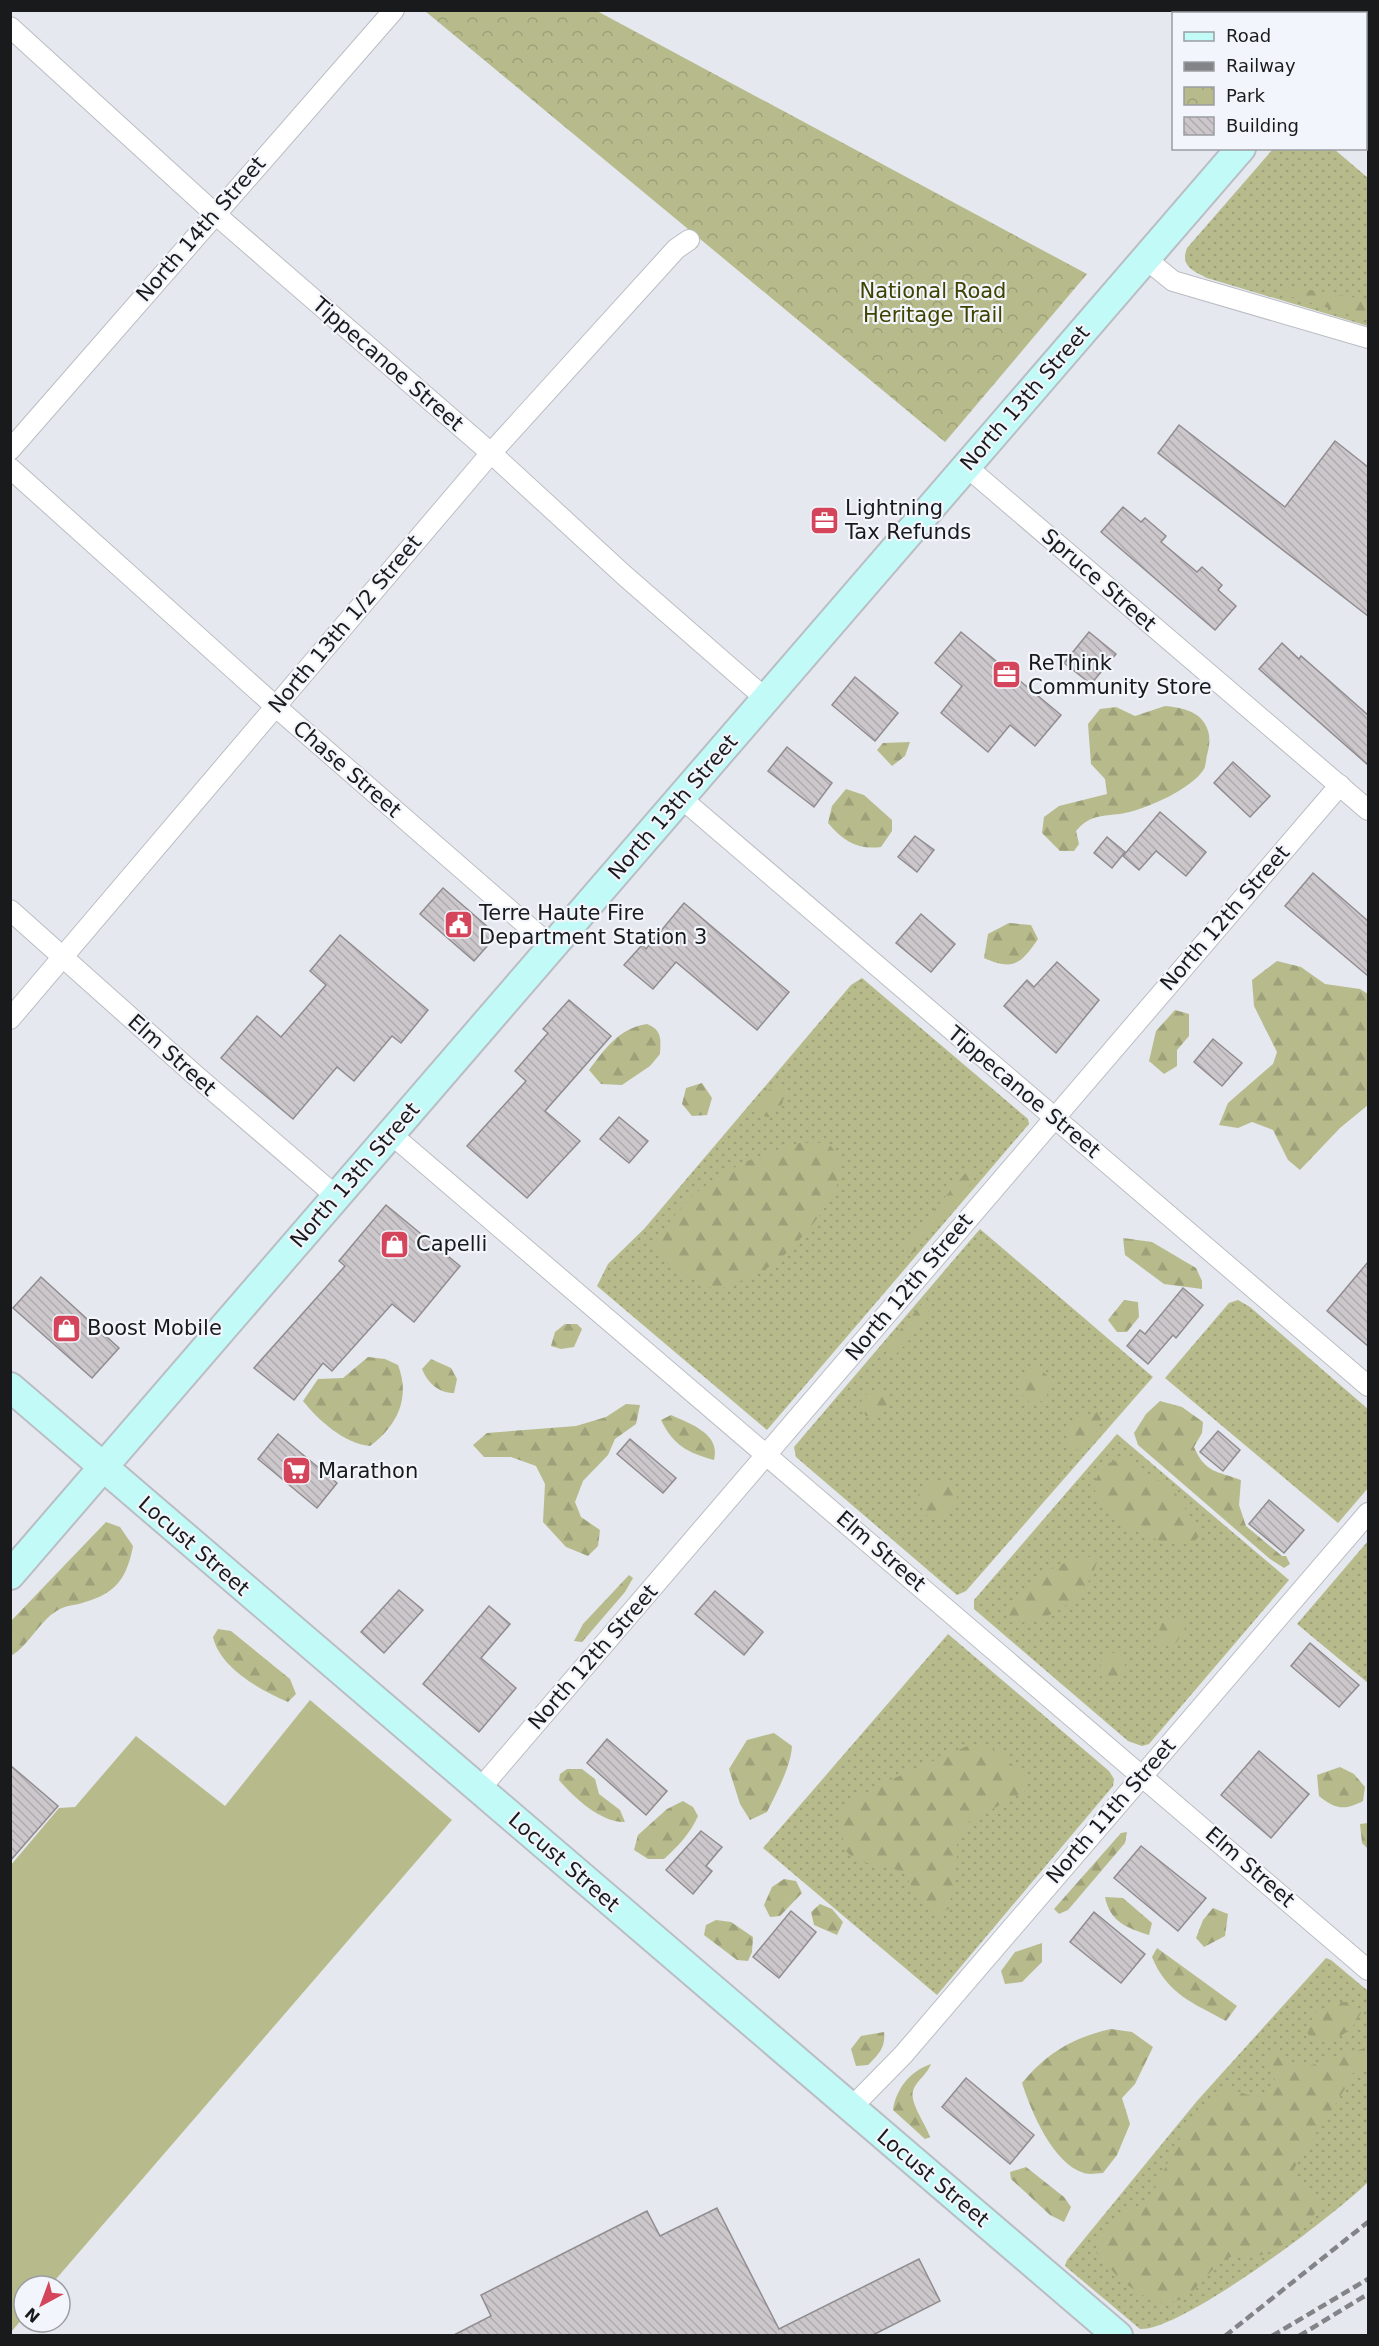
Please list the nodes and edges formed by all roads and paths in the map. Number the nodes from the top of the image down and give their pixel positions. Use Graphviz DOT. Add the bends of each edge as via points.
graph roads {
  1 [pos="394,10"];
  2 [pos="10,27"];
  3 [pos="1239,150"];
  4 [pos="214,213"];
  5 [pos="689,240"];
  6 [pos="1146,259"];
  7 [pos="1368,338"];
  8 [pos="10,450"];
  9 [pos="491,453"];
  10 [pos="967,466"];
  11 [pos="10,468"];
  12 [pos="766,699"];
  13 [pos="275,706"];
  14 [pos="1340,785"];
  15 [pos="681,798"];
  16 [pos="1368,810"];
  17 [pos="10,910"];
  18 [pos="552,947"];
  19 [pos="64,958"];
  20 [pos="10,1019"];
  21 [pos="1053,1117"];
  22 [pos="391,1134"];
  23 [pos="337,1197"];
  24 [pos="1368,1386"];
  25 [pos="10,1387"];
  26 [pos="768,1454"];
  27 [pos="103,1468"];
  28 [pos="1368,1513"];
  29 [pos="10,1575"];
  30 [pos="1142,1775"];
  31 [pos="480,1790"];
  32 [pos="1368,1970"];
  33 [pos="851,2108"];
  34 [pos="1118,2336"];
  1 -- 4 [label="street, North 14th Street"];
  2 -- 4 [label="street, Tippecanoe Street"];
  3 -- 6 [label="main road, North 13th Street"];
  4 -- 8 [label="street, North 14th Street"];
  4 -- 9 [label="street, Tippecanoe Street"];
  5 -- 9 [label="street, North 13th 1/2 Street" via="676,249"];
  6 -- 7 [label="street" via="1173,281"];
  6 -- 10 [label="main road, North 13th Street"];
  9 -- 12 [label="street, Tippecanoe Street"];
  9 -- 13 [label="street, North 13th 1/2 Street"];
  10 -- 12 [label="main road, North 13th Street"];
  10 -- 14 [label="street, Spruce Street"];
  11 -- 13 [label="street, Chase Street"];
  12 -- 15 [label="main road, North 13th Street"];
  13 -- 18 [label="street, Chase Street"];
  13 -- 19 [label="street, North 13th 1/2 Street"];
  14 -- 16 [label="street, Spruce Street"];
  14 -- 21 [label="street, North 12th Street"];
  15 -- 18 [label="main road, North 13th Street"];
  15 -- 21 [label="street, Tippecanoe Street"];
  17 -- 19 [label="street, Elm Street"];
  18 -- 22 [label="main road, North 13th Street"];
  19 -- 20 [label="street, North 13th 1/2 Street"];
  19 -- 23 [label="street, Elm Street"];
  21 -- 24 [label="street, Tippecanoe Street"];
  21 -- 26 [label="street, North 12th Street"];
  22 -- 23 [label="main road, North 13th Street"];
  22 -- 26 [label="street, Elm Street"];
  23 -- 27 [label="main road, North 13th Street"];
  25 -- 27 [label="main road, Locust Street"];
  26 -- 30 [label="street, Elm Street"];
  26 -- 31 [label="street, North 12th Street"];
  27 -- 29 [label="main road, North 13th Street"];
  27 -- 31 [label="main road, Locust Street"];
  28 -- 30 [label="street, North 11th Street"];
  30 -- 32 [label="street, Elm Street"];
  30 -- 33 [label="street, North 11th Street" via="903,2055"];
  31 -- 33 [label="main road, Locust Street"];
  33 -- 34 [label="main road, Locust Street"];
}
